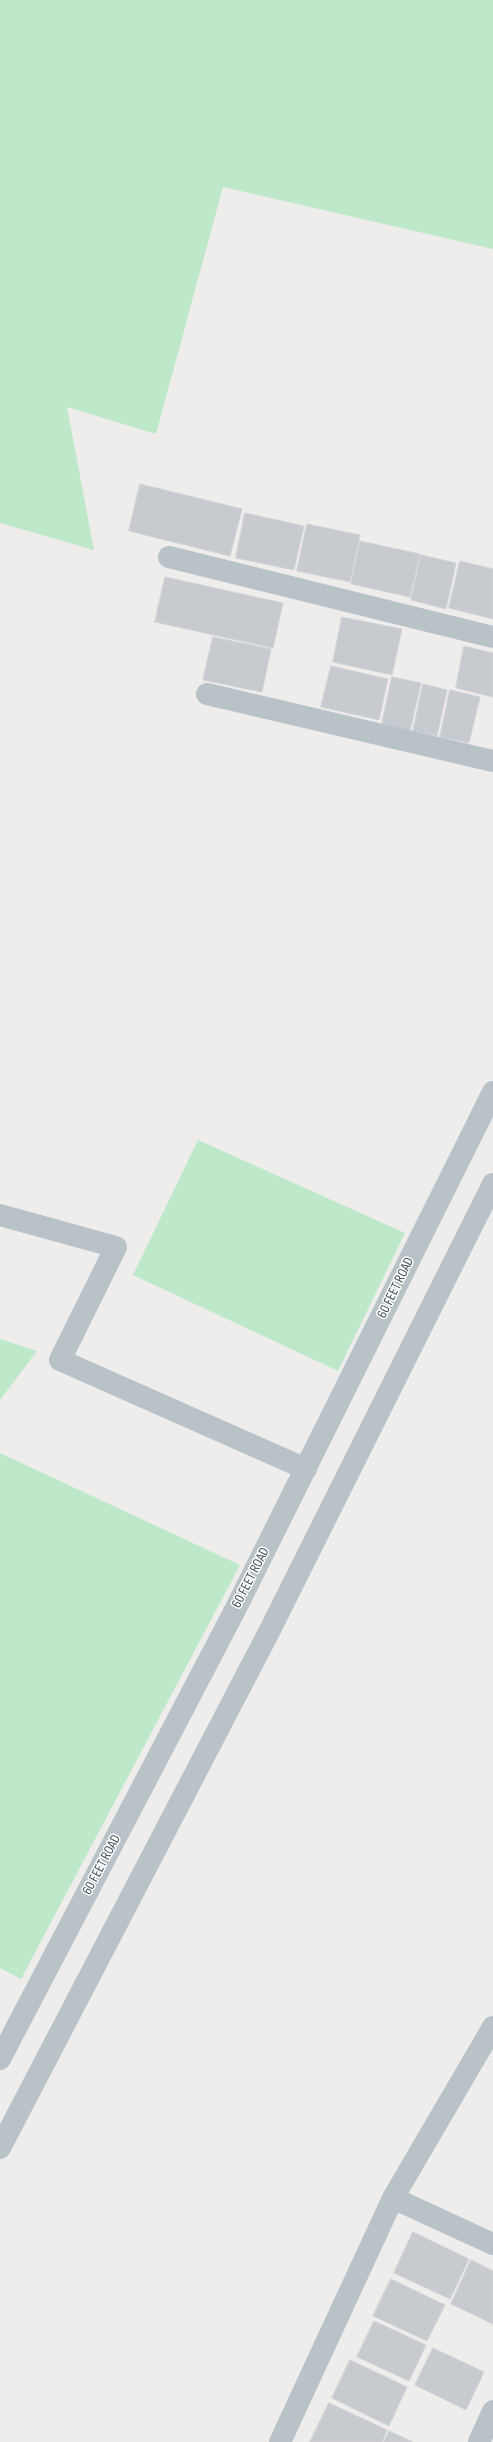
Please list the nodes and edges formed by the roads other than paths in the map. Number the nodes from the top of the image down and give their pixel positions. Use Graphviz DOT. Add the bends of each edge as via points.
graph roads {
  1 [pos="169,557"];
  2 [pos="493,637"];
  3 [pos="207,694"];
  4 [pos="493,761"];
  5 [pos="493,1092"];
  6 [pos="493,1184"];
  7 [pos="0,1215"];
  8 [pos="306,1469"];
  9 [pos="493,2027"];
  10 [pos="0,2059"];
  11 [pos="0,2148"];
  12 [pos="393,2198"];
  13 [pos="493,2244"];
  14 [pos="493,2411"];
  15 [pos="280,2442"];
  16 [pos="479,2442"];
  1 -- 2 [label="street"];
  3 -- 4 [label="street"];
  5 -- 8 [label="street, 60 FEET ROAD"];
  6 -- 11 [label="street" via="272,1628"];
  7 -- 8 [label="street" via="116,1247 60,1360"];
  8 -- 10 [label="street, 60 FEET ROAD"];
  9 -- 12 [label="street"];
  12 -- 13 [label="street"];
  12 -- 15 [label="street"];
  14 -- 16 [label="street"];
}
